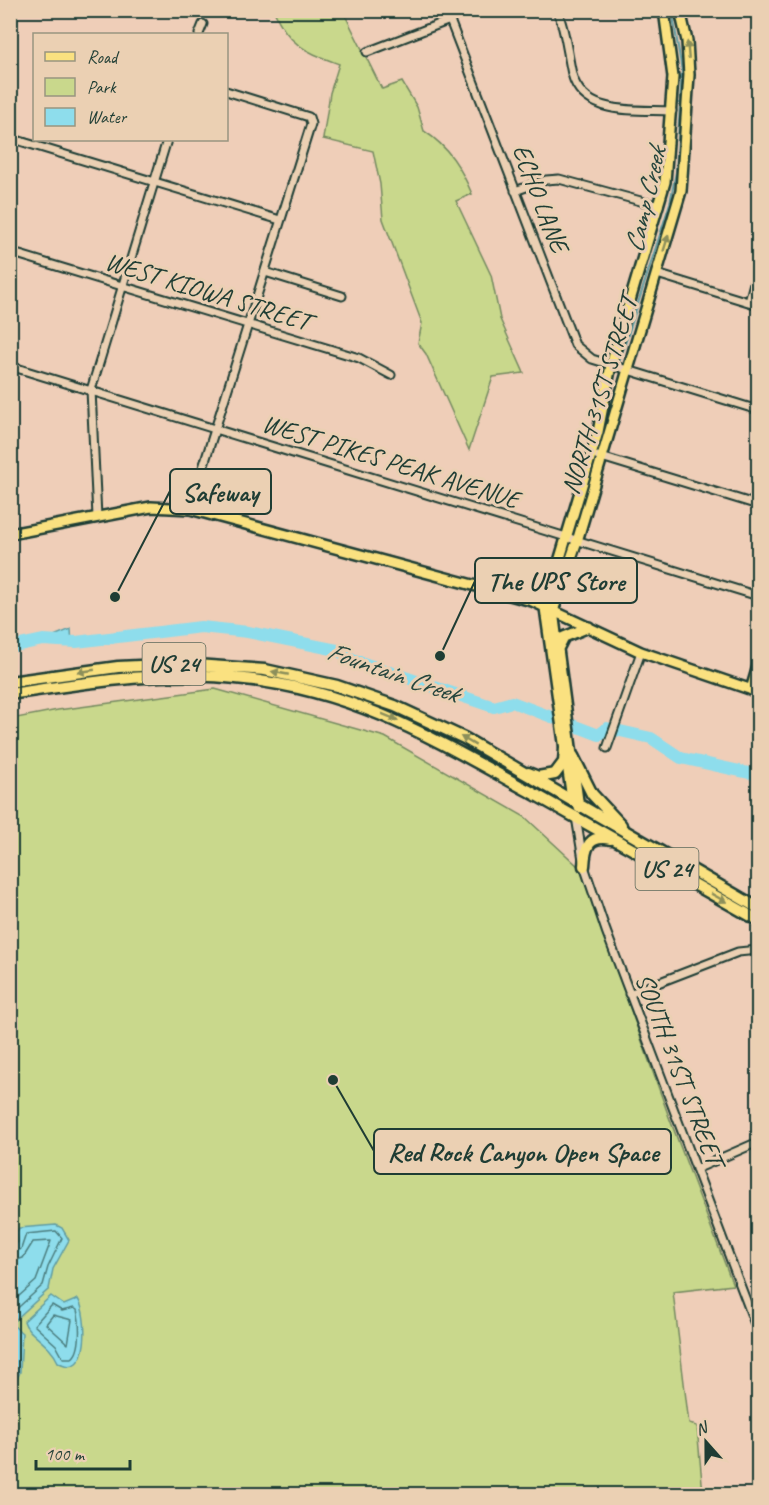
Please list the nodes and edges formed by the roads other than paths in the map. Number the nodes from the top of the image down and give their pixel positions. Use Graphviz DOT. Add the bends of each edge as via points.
graph roads {
  1 [pos="447,10"];
  2 [pos="557,10"];
  3 [pos="664,10"];
  4 [pos="681,10"];
  5 [pos="450,20"];
  6 [pos="202,24"];
  7 [pos="199,33"];
  8 [pos="367,52"];
  9 [pos="228,92"];
  10 [pos="672,111"];
  11 [pos="10,138"];
  12 [pos="167,141"];
  13 [pos="154,182"];
  14 [pos="515,191"];
  15 [pos="659,206"];
  16 [pos="280,220"];
  17 [pos="10,252"];
  18 [pos="759,267"];
  19 [pos="265,272"];
  20 [pos="657,274"];
  21 [pos="122,286"];
  22 [pos="342,296"];
  23 [pos="749,302"];
  24 [pos="759,304"];
  25 [pos="249,326"];
  26 [pos="611,365"];
  27 [pos="10,366"];
  28 [pos="627,371"];
  29 [pos="391,375"];
  30 [pos="91,390"];
  31 [pos="759,411"];
  32 [pos="216,429"];
  33 [pos="592,454"];
  34 [pos="602,457"];
  35 [pos="759,505"];
  36 [pos="190,509"];
  37 [pos="97,517"];
  38 [pos="10,534"];
  39 [pos="567,537"];
  40 [pos="577,540"];
  41 [pos="759,596"];
  42 [pos="549,609"];
  43 [pos="589,627"];
  44 [pos="558,649"];
  45 [pos="641,652"];
  46 [pos="759,666"];
  47 [pos="10,682"];
  48 [pos="755,691"];
  49 [pos="10,694"];
  50 [pos="563,710"];
  51 [pos="566,740"];
  52 [pos="606,748"];
  53 [pos="486,753"];
  54 [pos="573,756"];
  55 [pos="576,809"];
  56 [pos="637,839"];
  57 [pos="620,842"];
  58 [pos="584,866"];
  59 [pos="759,908"];
  60 [pos="759,920"];
  61 [pos="759,950"];
  62 [pos="629,994"];
  63 [pos="759,1142"];
  64 [pos="696,1169"];
  65 [pos="759,1332"];
  1 -- 5 [label="street, ECHO LANE"];
  2 -- 10 [label="street" via="575,83 583,96 603,107"];
  3 -- 10 [label="main road, NORTH 31ST STREET" via="672,58"];
  20 -- 4 [label="main road, NORTH 31ST STREET, one-way" via="684,177 689,75"];
  5 -- 8 [label="street"];
  5 -- 14 [label="street, ECHO LANE"];
  6 -- 7 [label="street"];
  9 -- 16 [label="street" via="311,120"];
  10 -- 15 [label="main road, NORTH 31ST STREET" via="668,164"];
  11 -- 13 [label="street"];
  12 -- 13 [label="street"];
  13 -- 16 [label="street"];
  13 -- 21 [label="street"];
  14 -- 15 [label="street" via="559,179"];
  14 -- 26 [label="street, ECHO LANE" via="575,345 592,359"];
  15 -- 26 [label="main road, NORTH 31ST STREET"];
  16 -- 19 [label="street"];
  17 -- 21 [label="street, WEST KIOWA STREET"];
  18 -- 23 [label="street"];
  19 -- 22 [label="street"];
  19 -- 25 [label="street"];
  20 -- 23 [label="street"];
  20 -- 28 [label="main road, NORTH 31ST STREET"];
  21 -- 25 [label="street, WEST KIOWA STREET"];
  21 -- 30 [label="street"];
  23 -- 24 [label="street"];
  25 -- 29 [label="street, WEST KIOWA STREET" via="359,358"];
  25 -- 32 [label="street"];
  26 -- 28 [label="street, ECHO LANE"];
  26 -- 33 [label="main road, NORTH 31ST STREET"];
  27 -- 30 [label="street, WEST PIKES PEAK AVENUE"];
  28 -- 31 [label="street, ECHO LANE"];
  28 -- 34 [label="main road, NORTH 31ST STREET"];
  30 -- 32 [label="street, WEST PIKES PEAK AVENUE"];
  30 -- 37 [label="street"];
  32 -- 36 [label="street"];
  32 -- 39 [label="street, WEST PIKES PEAK AVENUE"];
  33 -- 34 [label="street"];
  33 -- 39 [label="main road, NORTH 31ST STREET"];
  34 -- 35 [label="street"];
  34 -- 40 [label="main road, NORTH 31ST STREET"];
  36 -- 37 [label="main road" via="151,507"];
  36 -- 42 [label="main road" via="532,601"];
  37 -- 38 [label="main road"];
  39 -- 40 [label="street, WEST PIKES PEAK AVENUE"];
  39 -- 42 [label="main road, SOUTH 31ST STREET"];
  40 -- 41 [label="street, WEST PIKES PEAK AVENUE"];
  40 -- 42 [label="main road, NORTH 31ST STREET"];
  42 -- 43 [label="main road"];
  42 -- 44 [label="main road, SOUTH 31ST STREET"];
  42 -- 50 [label="main road, SOUTH 31ST STREET"];
  43 -- 44 [label="main road" via="564,637"];
  43 -- 45 [label="main road"];
  44 -- 50 [label="main road, SOUTH 31ST STREET"];
  45 -- 48 [label="main road"];
  45 -- 52 [label="street"];
  46 -- 48 [label="main road"];
  53 -- 47 [label="highway, US 24, one-way" via="413,714 337,686 258,669 182,664 118,667"];
  49 -- 55 [label="highway, US 24, one-way" via="111,679 180,675 262,681 334,698 416,729"];
  50 -- 51 [label="main road, SOUTH 31ST STREET"];
  51 -- 53 [label="highway" via="564,762 557,771 538,777"];
  51 -- 54 [label="main road, SOUTH 31ST STREET"];
  51 -- 55 [label="main road, SOUTH 31ST STREET"];
  53 -- 55 [label="highway, US 24"];
  54 -- 55 [label="main road, SOUTH 31ST STREET"];
  54 -- 56 [label="highway" via="596,800"];
  55 -- 56 [label="highway, US 24"];
  55 -- 57 [label="highway, US 24"];
  55 -- 58 [label="street, SOUTH 31ST STREET"];
  56 -- 59 [label="highway, US 24"];
  57 -- 58 [label="highway" via="602,838 589,842"];
  57 -- 60 [label="highway, US 24, one-way"];
  58 -- 62 [label="street, SOUTH 31ST STREET"];
  61 -- 62 [label="street" via="738,952"];
  62 -- 64 [label="street, SOUTH 31ST STREET"];
  63 -- 64 [label="street"];
  64 -- 65 [label="street, SOUTH 31ST STREET"];
}
